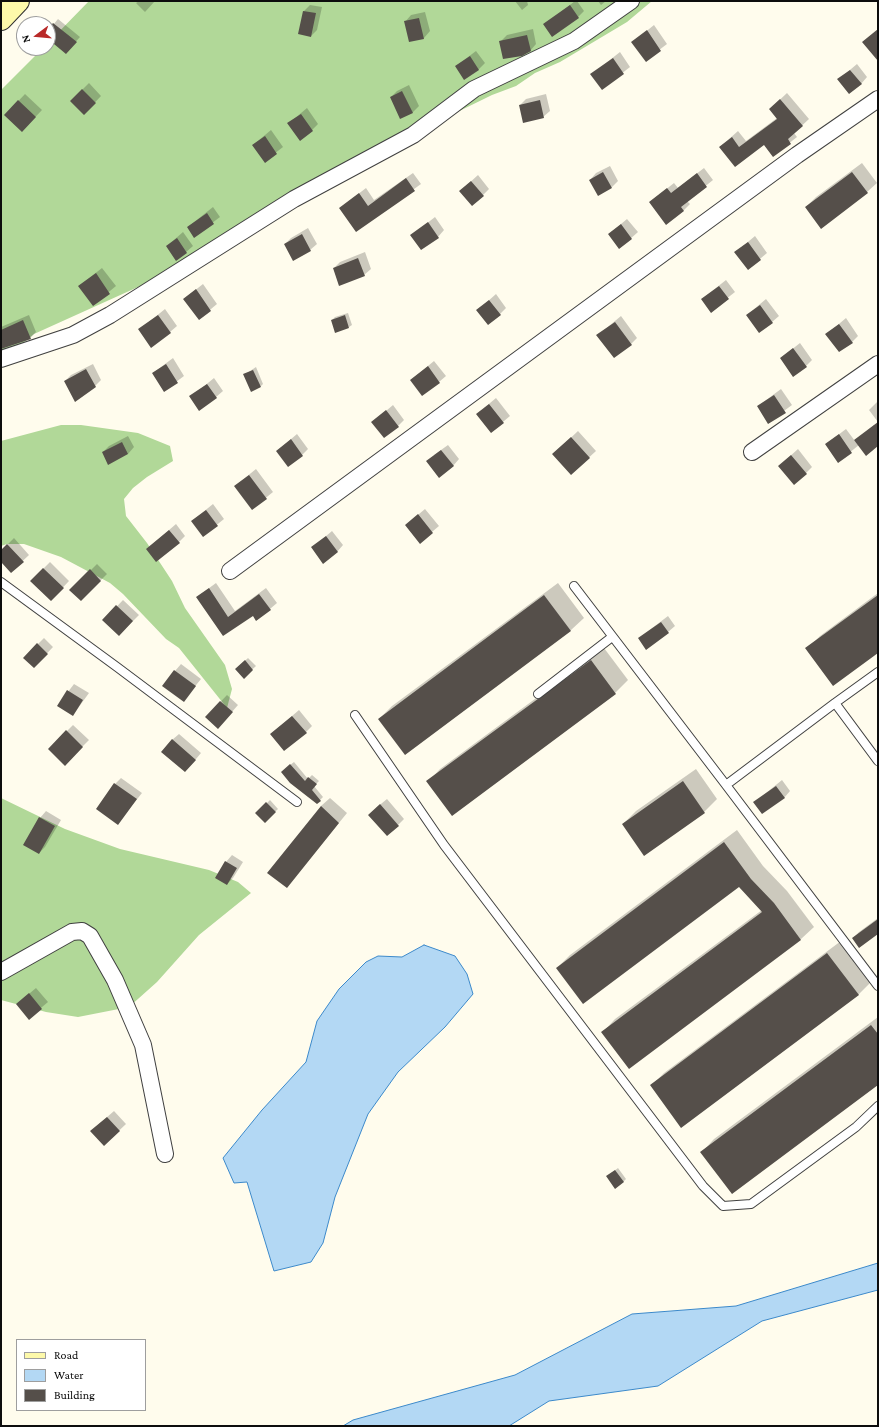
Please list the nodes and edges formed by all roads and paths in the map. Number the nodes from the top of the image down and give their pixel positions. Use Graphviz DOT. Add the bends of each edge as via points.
graph roads {
  1 [pos="18,1"];
  2 [pos="632,1"];
  3 [pos="1,19"];
  4 [pos="878,99"];
  5 [pos="1,359"];
  6 [pos="878,364"];
  7 [pos="752,452"];
  8 [pos="230,571"];
  9 [pos="1,582"];
  10 [pos="574,586"];
  11 [pos="612,638"];
  12 [pos="878,672"];
  13 [pos="538,694"];
  14 [pos="835,703"];
  15 [pos="355,715"];
  16 [pos="878,761"];
  17 [pos="726,785"];
  18 [pos="297,802"];
  19 [pos="1,972"];
  20 [pos="878,986"];
  21 [pos="878,1106"];
  22 [pos="166,1154"];
  1 -- 3 [label="main road"];
  2 -- 5 [label="street" via="574,41 474,89 413,136 294,199 110,315 73,335"];
  4 -- 8 [label="street" via="797,155"];
  6 -- 7 [label="street"];
  9 -- 18 [label="lane" via="118,666"];
  10 -- 11 [label="lane"];
  11 -- 13 [label="lane"];
  11 -- 17 [label="lane"];
  12 -- 14 [label="lane"];
  14 -- 16 [label="lane"];
  14 -- 17 [label="lane"];
  15 -- 21 [label="lane" via="454,858 703,1186 723,1206 751,1204 856,1127"];
  17 -- 20 [label="lane"];
  19 -- 22 [label="street" via="72,932 82,931 90,936 115,980 143,1045"];
}
